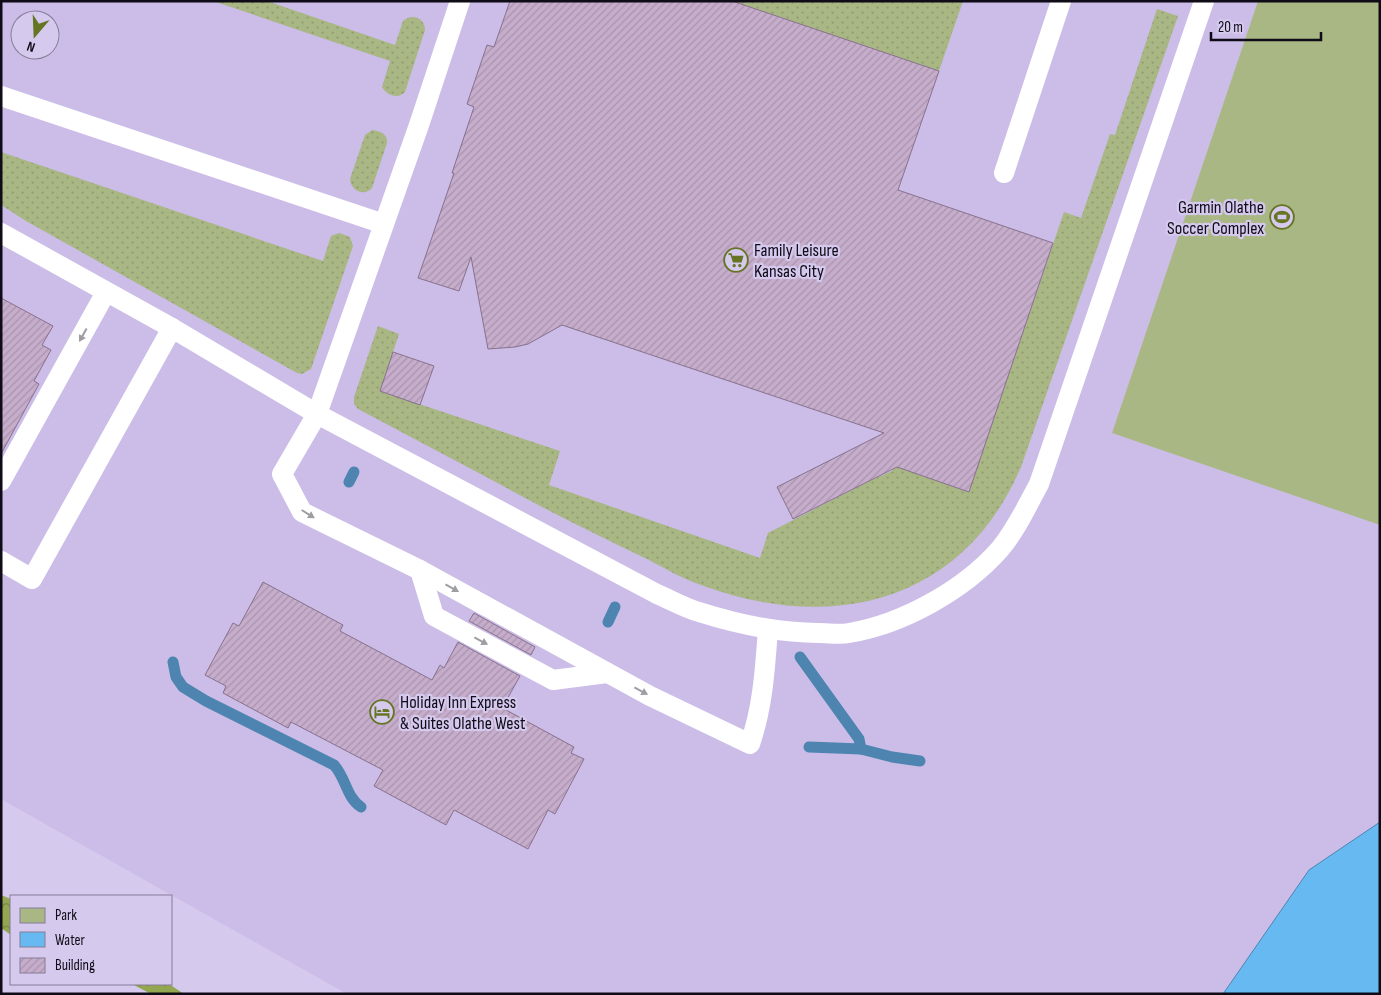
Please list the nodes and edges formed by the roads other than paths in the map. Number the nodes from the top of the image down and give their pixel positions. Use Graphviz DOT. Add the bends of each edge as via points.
graph roads {
  1 [pos="460,1"];
  2 [pos="1061,1"];
  3 [pos="1204,1"];
  4 [pos="1,96"];
  5 [pos="1004,173"];
  6 [pos="384,224"];
  7 [pos="1,234"];
  8 [pos="106,292"];
  9 [pos="172,328"];
  10 [pos="317,414"];
  11 [pos="1,481"];
  12 [pos="1,561"];
  13 [pos="420,570"];
  14 [pos="768,629"];
  15 [pos="607,673"];
  1 -- 6 [label="lane"];
  2 -- 5 [label="lane"];
  3 -- 14 [label="lane" via="1039,484 1000,549 937,600 895,621 848,633"];
  4 -- 6 [label="lane"];
  6 -- 10 [label="lane"];
  7 -- 8 [label="lane"];
  8 -- 9 [label="lane"];
  8 -- 11 [label="lane, one-way"];
  9 -- 10 [label="lane"];
  9 -- 12 [label="lane" via="32,579"];
  10 -- 13 [label="lane, one-way" via="282,474 302,512"];
  10 -- 14 [label="lane" via="657,594 698,612"];
  13 -- 15 [label="lane, one-way"];
  13 -- 15 [label="lane, one-way" via="434,616 553,680"];
  15 -- 14 [label="lane, one-way" via="750,744 763,692"];
}
